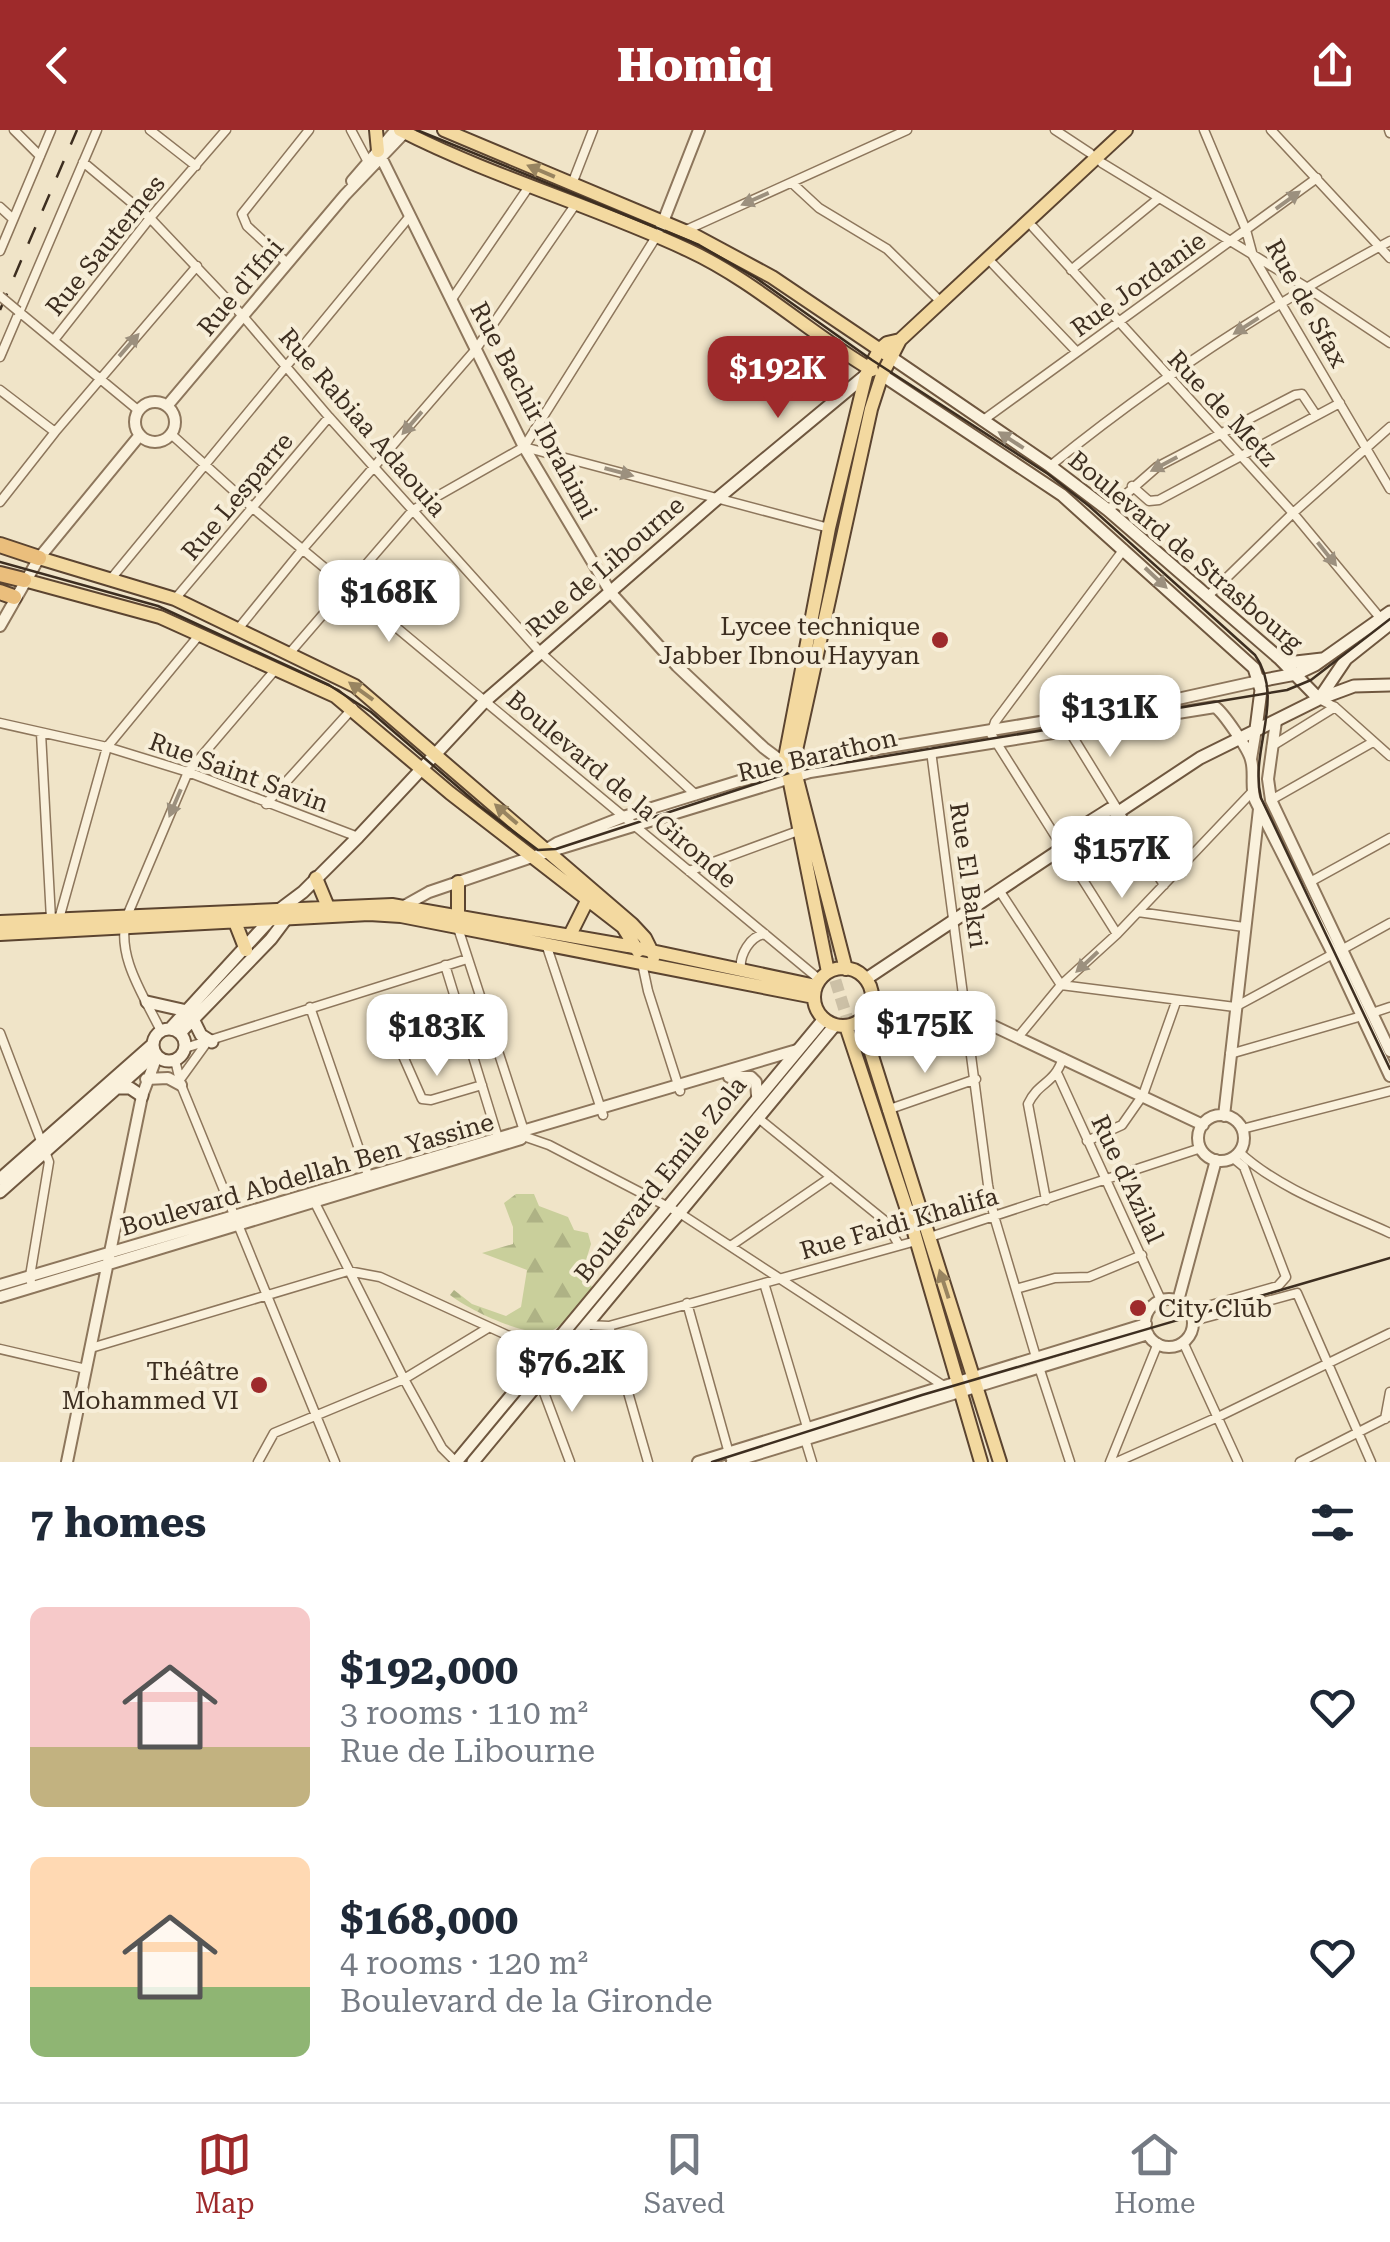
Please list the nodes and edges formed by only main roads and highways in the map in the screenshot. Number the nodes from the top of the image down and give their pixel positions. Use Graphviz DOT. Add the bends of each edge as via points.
graph roads {
  1 [pos="376,130"];
  2 [pos="444,130"];
  3 [pos="1114,130"];
  4 [pos="1126,130"];
  5 [pos="1137,130"];
  6 [pos="402,131"];
  7 [pos="376,159"];
  8 [pos="988,265"];
  9 [pos="900,340"];
  10 [pos="879,350"];
  11 [pos="892,358"];
  12 [pos="867,371"];
  13 [pos="882,375"];
  14 [pos="862,410"];
  15 [pos="0,546"];
  16 [pos="39,558"];
  17 [pos="0,574"];
  18 [pos="24,580"];
  19 [pos="1387,618"];
  20 [pos="1279,658"];
  21 [pos="1326,658"];
  22 [pos="1296,674"];
  23 [pos="1259,681"];
  24 [pos="1390,686"];
  25 [pos="1319,699"];
  26 [pos="795,726"];
  27 [pos="1256,729"];
  28 [pos="435,754"];
  29 [pos="423,767"];
  30 [pos="789,769"];
  31 [pos="542,854"];
  32 [pos="316,878"];
  33 [pos="458,882"];
  34 [pos="588,899"];
  35 [pos="328,907"];
  36 [pos="282,915"];
  37 [pos="0,922"];
  38 [pos="125,922"];
  39 [pos="235,922"];
  40 [pos="458,922"];
  41 [pos="0,934"];
  42 [pos="570,936"];
  43 [pos="246,950"];
  44 [pos="647,957"];
  45 [pos="846,969"];
  46 [pos="866,979"];
  47 [pos="820,984"];
  48 [pos="146,1002"];
  49 [pos="190,1015"];
  50 [pos="861,1021"];
  51 [pos="835,1023"];
  52 [pos="170,1031"];
  53 [pos="208,1043"];
  54 [pos="155,1051"];
  55 [pos="110,1090"];
  56 [pos="142,1096"];
  57 [pos="45,1146"];
  58 [pos="0,1180"];
  59 [pos="0,1192"];
  60 [pos="673,1209"];
  61 [pos="923,1239"];
  62 [pos="971,1410"];
  63 [pos="456,1462"];
  64 [pos="473,1462"];
  65 [pos="984,1462"];
  66 [pos="1000,1462"];
  1 -- 7 [label="main road"];
  10 -- 2 [label="main road, one-way" via="772,277 684,231"];
  3 -- 8 [label="main road" via="981,258"];
  4 -- 8 [label="main road"];
  5 -- 8 [label="main road"];
  6 -- 12 [label="main road" via="742,279"];
  8 -- 9 [label="main road"];
  9 -- 10 [label="main road"];
  9 -- 11 [label="main road"];
  10 -- 11 [label="main road"];
  10 -- 12 [label="main road"];
  11 -- 13 [label="main road"];
  20 -- 11 [label="main road, Boulevard de Strasbourg, one-way" via="1108,510"];
  12 -- 13 [label="main road"];
  12 -- 14 [label="main road"];
  12 -- 28 [label="main road, Rue de Libourne" via="540,652"];
  13 -- 14 [label="main road"];
  13 -- 23 [label="main road, Boulevard de Strasbourg, one-way" via="1062,494 1254,668"];
  14 -- 26 [label="main road"];
  14 -- 30 [label="main road"];
  14 -- 30 [label="main road" via="829,528"];
  15 -- 16 [label="highway"];
  28 -- 16 [label="main road, one-way" via="355,686 175,599"];
  17 -- 18 [label="highway"];
  18 -- 29 [label="main road" via="160,616 326,691"];
  19 -- 21 [label="main road"];
  19 -- 25 [label="main road" via="1346,659"];
  20 -- 21 [label="main road"];
  20 -- 22 [label="main road, Boulevard de Strasbourg"];
  21 -- 22 [label="main road"];
  22 -- 23 [label="main road"];
  22 -- 25 [label="main road, Boulevard de Strasbourg"];
  23 -- 27 [label="main road"];
  24 -- 25 [label="main road" via="1354,686"];
  25 -- 27 [label="main road"];
  27 -- 46 [label="main road" via="1064,838 1061,849"];
  28 -- 29 [label="main road, Rue de Libourne"];
  31 -- 28 [label="main road, one-way"];
  29 -- 31 [label="main road" via="450,793"];
  29 -- 32 [label="main road, Rue de Libourne"];
  30 -- 45 [label="main road"];
  30 -- 47 [label="main road"];
  31 -- 34 [label="main road"];
  31 -- 44 [label="main road" via="632,924"];
  32 -- 35 [label="main road"];
  32 -- 36 [label="main road, Rue de Libourne"];
  33 -- 40 [label="main road"];
  34 -- 42 [label="main road"];
  34 -- 44 [label="main road"];
  35 -- 36 [label="main road"];
  35 -- 40 [label="main road" via="404,906"];
  36 -- 38 [label="main road"];
  36 -- 39 [label="main road"];
  36 -- 40 [label="main road"];
  36 -- 43 [label="main road"];
  36 -- 49 [label="main road"];
  37 -- 38 [label="main road"];
  38 -- 39 [label="main road"];
  38 -- 41 [label="main road"];
  39 -- 43 [label="main road"];
  40 -- 42 [label="main road"];
  40 -- 44 [label="main road" via="546,944"];
  42 -- 44 [label="main road"];
  43 -- 49 [label="main road"];
  44 -- 47 [label="main road"];
  44 -- 47 [label="main road"];
  45 -- 46 [label="main road"];
  45 -- 47 [label="main road"];
  46 -- 50 [label="main road" via="873,998"];
  47 -- 51 [label="main road" via="817,1010"];
  48 -- 49 [label="main road"];
  49 -- 52 [label="main road"];
  49 -- 53 [label="main road"];
  50 -- 51 [label="main road"];
  50 -- 61 [label="main road"];
  51 -- 60 [label="main road, Boulevard Emile Zola"];
  51 -- 60 [label="main road, Boulevard Emile Zola" via="798,1050 758,1095"];
  51 -- 61 [label="main road"];
  52 -- 54 [label="main road"];
  52 -- 54 [label="main road" via="185,1048 165,1061"];
  54 -- 55 [label="main road"];
  55 -- 56 [label="main road" via="130,1088"];
  55 -- 57 [label="main road"];
  57 -- 58 [label="main road"];
  57 -- 59 [label="main road"];
  60 -- 63 [label="main road, Boulevard Emile Zola"];
  60 -- 64 [label="main road, Boulevard Emile Zola"];
  61 -- 65 [label="main road" via="954,1386"];
  66 -- 61 [label="main road, one-way"];
  62 -- 65 [label="main road"];
}
